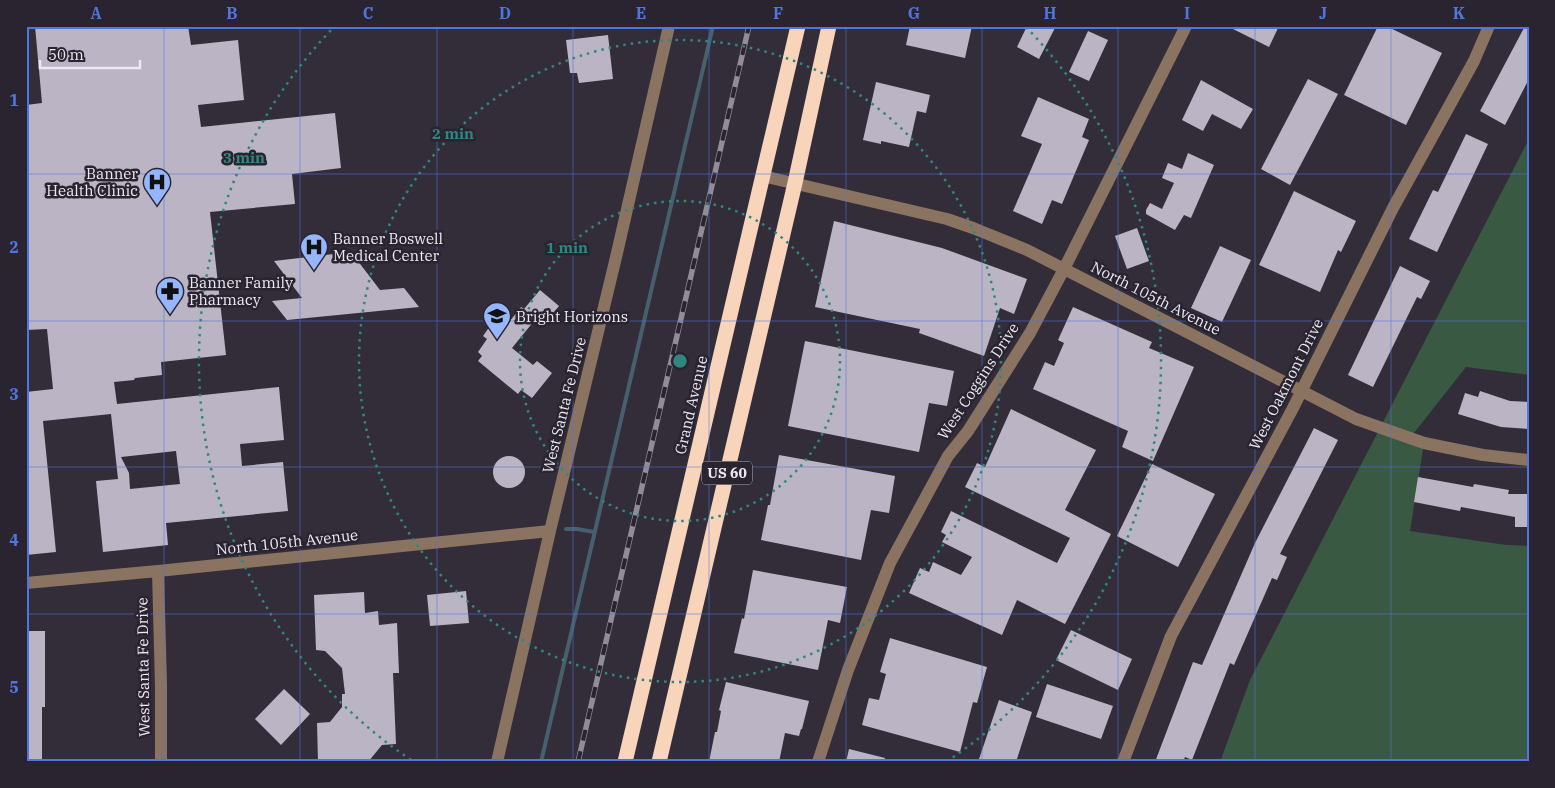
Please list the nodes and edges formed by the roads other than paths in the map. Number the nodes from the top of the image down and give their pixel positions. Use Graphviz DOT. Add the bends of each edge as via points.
graph roads {
  1 [pos="669,26"];
  2 [pos="798,26"];
  3 [pos="829,26"];
  4 [pos="1186,26"];
  5 [pos="1488,26"];
  6 [pos="763,176"];
  7 [pos="795,183"];
  8 [pos="1064,269"];
  9 [pos="1301,392"];
  10 [pos="1529,460"];
  11 [pos="550,531"];
  12 [pos="158,572"];
  13 [pos="26,583"];
  14 [pos="161,762"];
  15 [pos="497,762"];
  16 [pos="625,762"];
  17 [pos="659,762"];
  18 [pos="818,762"];
  19 [pos="1123,762"];
  1 -- 11 [label="street, West Santa Fe Drive"];
  2 -- 6 [label="highway, Grand Avenue / US 60"];
  3 -- 7 [label="highway, US 60"];
  4 -- 8 [label="street, West Coggins Drive"];
  5 -- 9 [label="street, West Oakmont Drive" via="1474,61 1393,208"];
  6 -- 7 [label="street, North 105th Avenue"];
  6 -- 16 [label="highway, Grand Avenue / US 60"];
  7 -- 8 [label="street, North 105th Avenue" via="947,219 1000,238"];
  7 -- 17 [label="highway, US 60"];
  8 -- 9 [label="street, North 105th Avenue"];
  8 -- 18 [label="street, West Coggins Drive" via="1010,367 948,456 890,563 848,670"];
  9 -- 10 [label="street, North 105th Avenue" via="1356,419 1424,443"];
  9 -- 19 [label="street, West Oakmont Drive" via="1171,636"];
  11 -- 12 [label="street, North 105th Avenue"];
  11 -- 15 [label="street, West Santa Fe Drive"];
  12 -- 13 [label="street, North 105th Avenue"];
  12 -- 14 [label="street, West Santa Fe Drive"];
}
